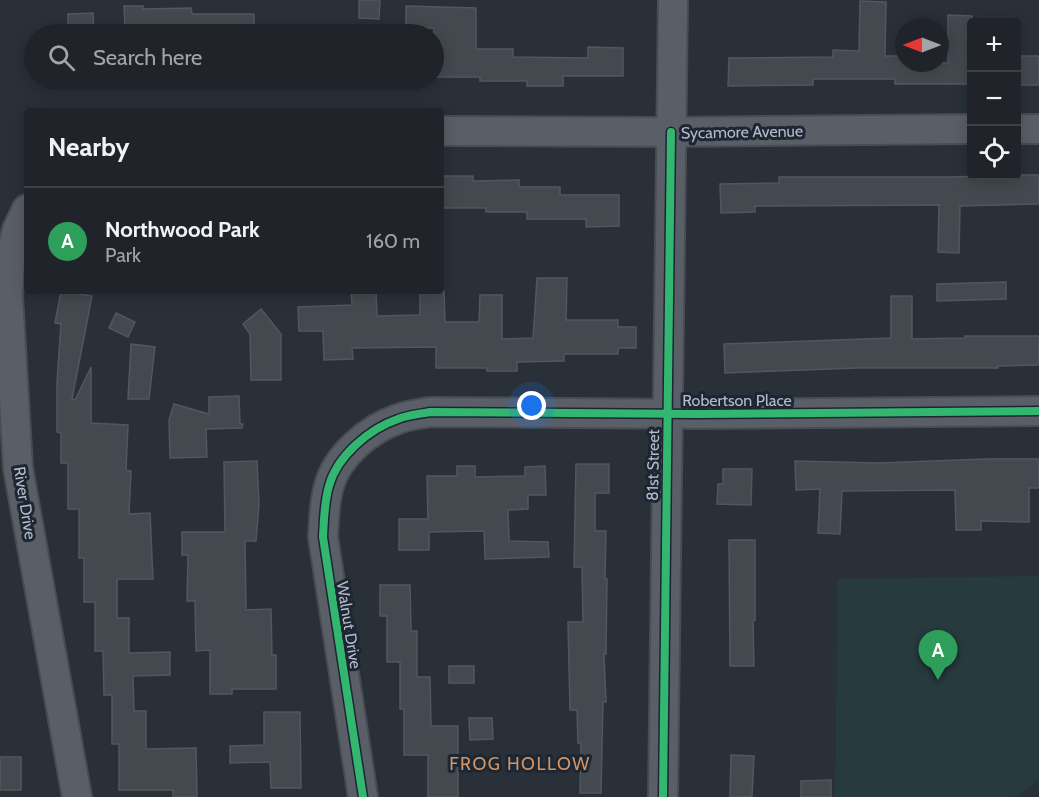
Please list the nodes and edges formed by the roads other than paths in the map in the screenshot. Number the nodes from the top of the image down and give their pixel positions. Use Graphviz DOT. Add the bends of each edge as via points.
graph roads {
  1 [pos="673,0"];
  2 [pos="967,129"];
  3 [pos="1021,129"];
  4 [pos="1039,129"];
  5 [pos="444,131"];
  6 [pos="671,132"];
  7 [pos="24,215"];
  8 [pos="1039,411"];
  9 [pos="667,414"];
  10 [pos="342,460"];
  11 [pos="77,797"];
  12 [pos="363,797"];
  13 [pos="663,797"];
  1 -- 6 [label="street, 81st Street"];
  2 -- 6 [label="street, Sycamore Avenue"];
  3 -- 4 [label="street"];
  5 -- 6 [label="street, Sycamore Avenue"];
  6 -- 9 [label="street, 81st Street"];
  7 -- 11 [label="street, River Drive" via="10,261 8,296 18,468"];
  8 -- 9 [label="street, Robertson Place"];
  9 -- 10 [label="street, Robertson Place" via="430,412 397,419 367,436"];
  9 -- 13 [label="street, 81st Street"];
  10 -- 12 [label="street, Walnut Drive" via="329,484 323,537"];
}
